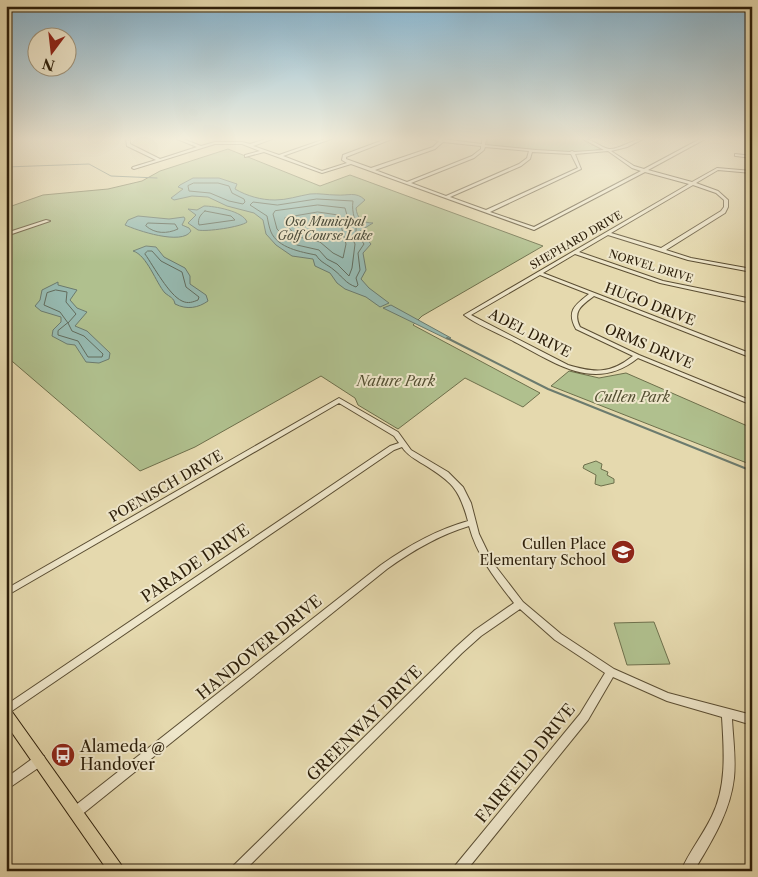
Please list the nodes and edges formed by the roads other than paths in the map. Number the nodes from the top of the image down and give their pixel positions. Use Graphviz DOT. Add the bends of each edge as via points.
graph roads {
  1 [pos="398,180"];
  2 [pos="415,180"];
  3 [pos="486,180"];
  4 [pos="555,180"];
  5 [pos="627,180"];
  6 [pos="681,180"];
  7 [pos="697,180"];
  8 [pos="407,183"];
  9 [pos="692,183"];
  10 [pos="447,197"];
  11 [pos="486,212"];
  12 [pos="48,221"];
  13 [pos="608,233"];
  14 [pos="6,236"];
  15 [pos="662,250"];
  16 [pos="575,252"];
  17 [pos="752,271"];
  18 [pos="540,273"];
  19 [pos="593,294"];
  20 [pos="752,301"];
  21 [pos="467,315"];
  22 [pos="638,356"];
  23 [pos="752,356"];
  24 [pos="752,403"];
  25 [pos="402,444"];
  26 [pos="471,523"];
  27 [pos="6,593"];
  28 [pos="520,604"];
  29 [pos="611,672"];
  30 [pos="6,712"];
  31 [pos="727,714"];
  32 [pos="752,720"];
  33 [pos="40,760"];
  34 [pos="6,785"];
  35 [pos="76,812"];
  36 [pos="117,871"];
  37 [pos="236,871"];
  38 [pos="458,871"];
  39 [pos="687,871"];
  1 -- 8 [label="street"];
  2 -- 8 [label="street"];
  3 -- 10 [label="street"];
  4 -- 11 [label="street"];
  5 -- 11 [label="street" via="534,229"];
  6 -- 9 [label="street"];
  7 -- 9 [label="street, SHEPHARD DRIVE"];
  8 -- 10 [label="street"];
  9 -- 13 [label="street, SHEPHARD DRIVE"];
  9 -- 15 [label="street" via="721,194 726,200 726,207"];
  10 -- 11 [label="street"];
  12 -- 14 [label="street"];
  13 -- 15 [label="street"];
  13 -- 16 [label="street, SHEPHARD DRIVE"];
  15 -- 17 [label="street"];
  16 -- 18 [label="street, SHEPHARD DRIVE"];
  16 -- 20 [label="street, NORVEL DRIVE" via="662,282"];
  18 -- 19 [label="street, HUGO DRIVE"];
  18 -- 21 [label="street, SHEPHARD DRIVE"];
  19 -- 22 [label="street, ORMS DRIVE" via="574,310 578,328"];
  19 -- 23 [label="street, HUGO DRIVE"];
  21 -- 22 [label="street, ADEL DRIVE" via="566,366 582,371 611,372 625,367"];
  22 -- 24 [label="street, ORMS DRIVE"];
  25 -- 26 [label="street" via="445,474 460,489"];
  25 -- 27 [label="street, POENISCH DRIVE" via="396,434 338,400"];
  25 -- 30 [label="street, PARADE DRIVE"];
  26 -- 28 [label="street" via="490,565"];
  26 -- 35 [label="street, HANDOVER DRIVE" via="425,540 384,567"];
  28 -- 29 [label="street" via="576,650"];
  28 -- 37 [label="street, GREENWAY DRIVE" via="459,650"];
  29 -- 31 [label="street" via="668,697"];
  29 -- 38 [label="street, FAIRFIELD DRIVE" via="584,717"];
  30 -- 33 [label="main road"];
  31 -- 32 [label="street"];
  31 -- 39 [label="street" via="728,786 712,828"];
  33 -- 34 [label="street"];
  33 -- 35 [label="main road"];
  35 -- 36 [label="main road"];
}
